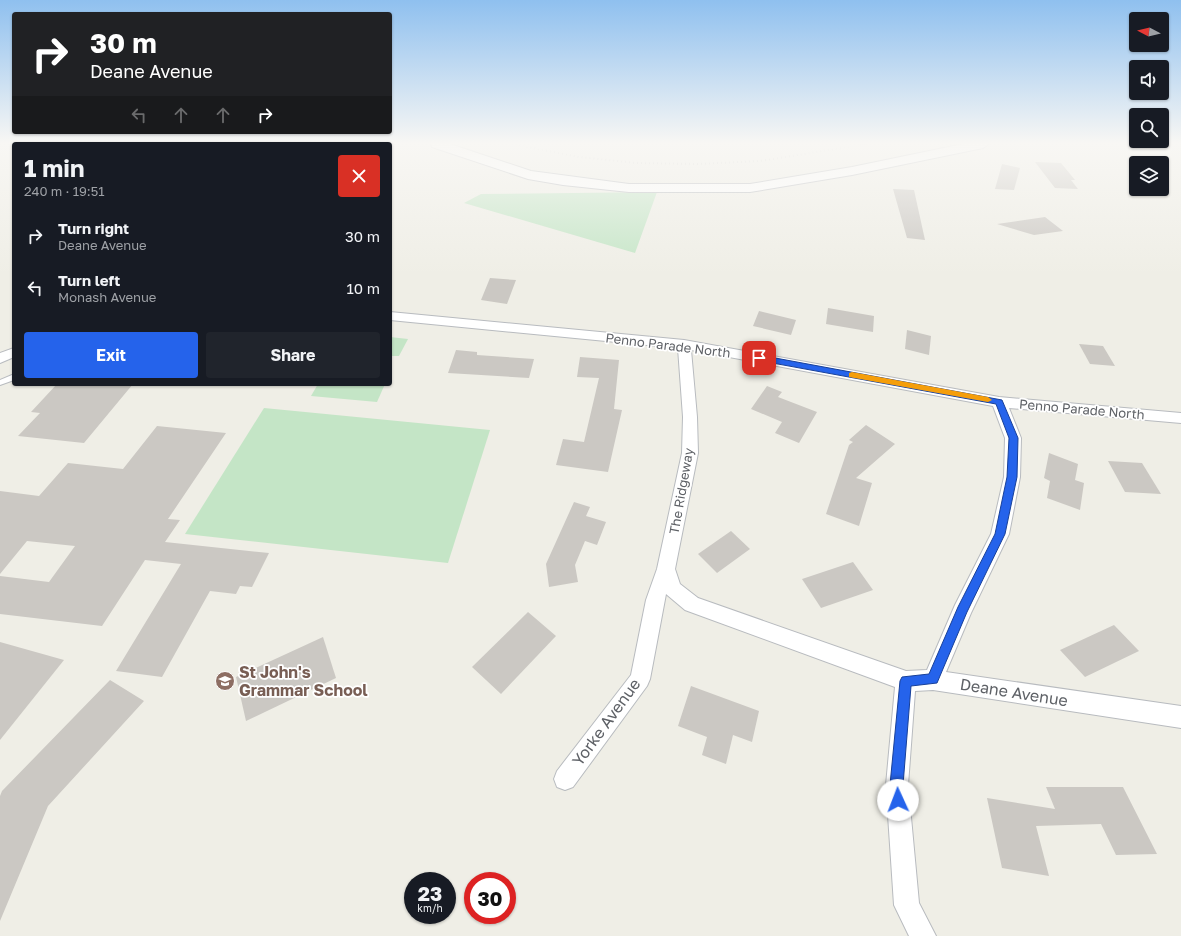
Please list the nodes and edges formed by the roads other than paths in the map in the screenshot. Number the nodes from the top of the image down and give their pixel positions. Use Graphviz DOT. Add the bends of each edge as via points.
graph roads {
  1 [pos="626,188"];
  2 [pos="752,188"];
  3 [pos="392,316"];
  4 [pos="684,344"];
  5 [pos="12,353"];
  6 [pos="0,358"];
  7 [pos="12,378"];
  8 [pos="0,384"];
  9 [pos="999,402"];
  10 [pos="1181,418"];
  11 [pos="666,569"];
  12 [pos="933,680"];
  13 [pos="906,681"];
  14 [pos="1181,717"];
  15 [pos="564,779"];
  16 [pos="923,936"];
  1 -- 2 [label="street"];
  3 -- 4 [label="street, Penno Parade North"];
  4 -- 9 [label="street, Penno Parade North"];
  4 -- 11 [label="street, The Ridgeway" via="690,453"];
  5 -- 6 [label="street"];
  7 -- 8 [label="lane"];
  9 -- 10 [label="street, Penno Parade North"];
  9 -- 12 [label="street" via="1013,438 1012,477 1000,534 962,611"];
  11 -- 13 [label="street, Deane Avenue" via="673,589 692,604"];
  11 -- 15 [label="street, Yorke Avenue" via="655,600 640,679"];
  12 -- 13 [label="street, Deane Avenue"];
  12 -- 14 [label="street, Deane Avenue"];
  13 -- 16 [label="street" via="897,785 907,905"];
}
